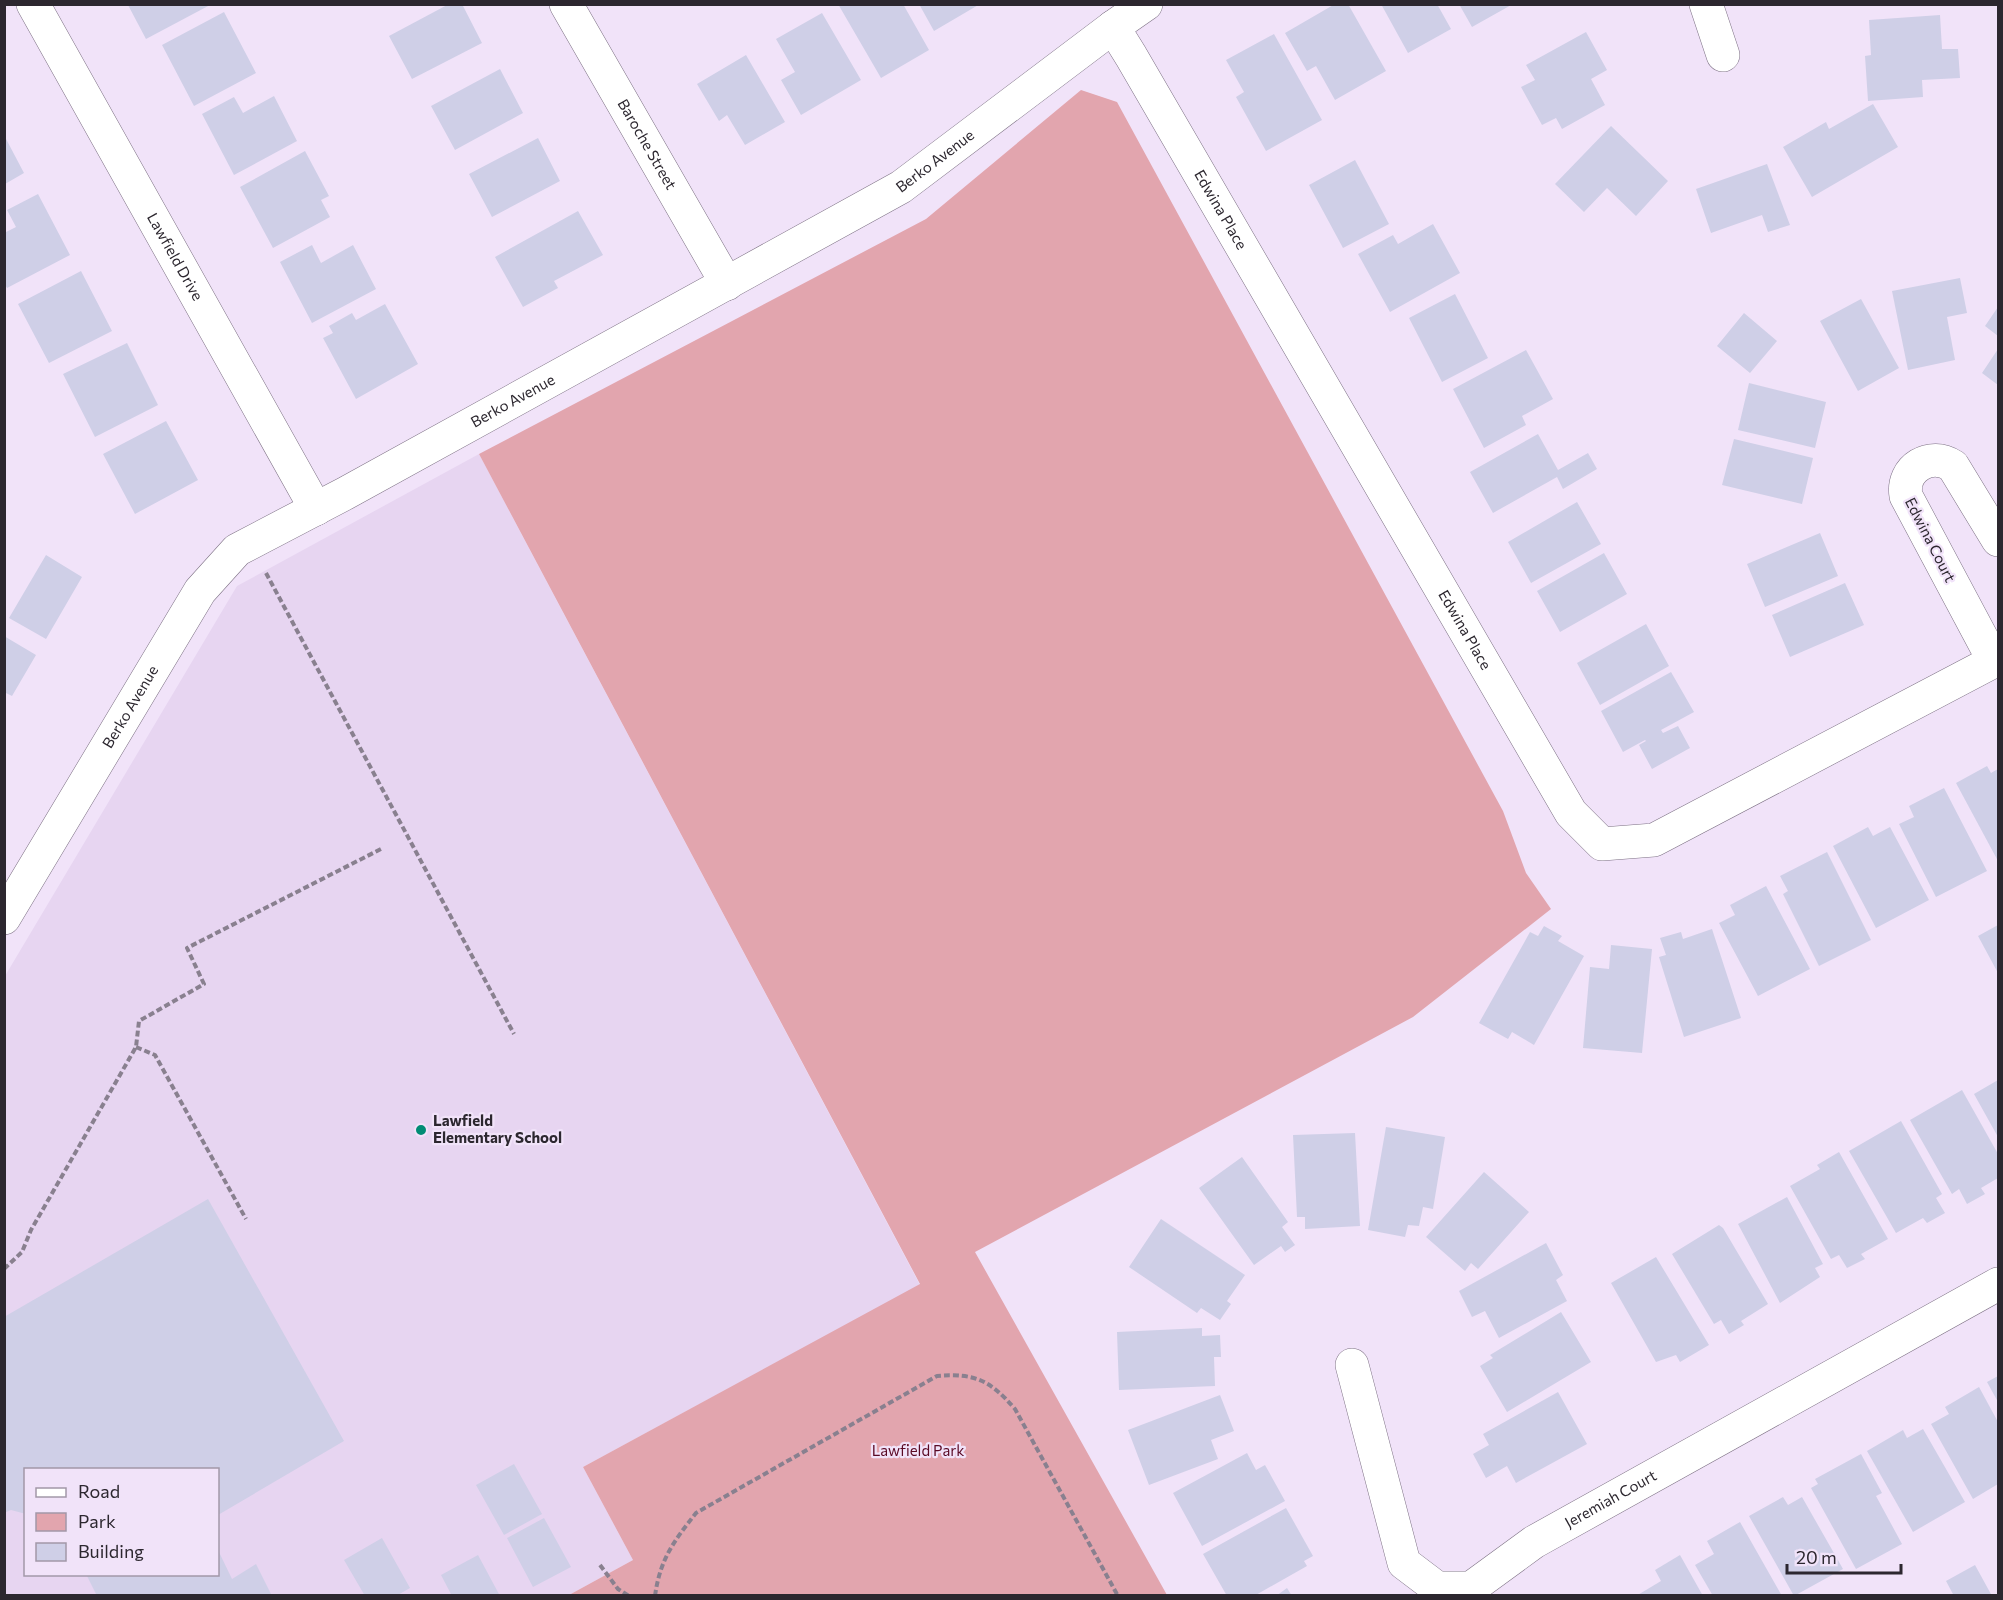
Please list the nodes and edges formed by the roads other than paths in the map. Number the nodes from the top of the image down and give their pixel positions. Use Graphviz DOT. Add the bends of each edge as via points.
graph roads {
  1 [pos="33,4"];
  2 [pos="566,4"];
  3 [pos="1146,4"];
  4 [pos="1706,4"];
  5 [pos="1113,27"];
  6 [pos="1723,55"];
  7 [pos="727,284"];
  8 [pos="316,509"];
  9 [pos="1998,540"];
  10 [pos="1996,660"];
  11 [pos="4,918"];
  12 [pos="1998,1284"];
  13 [pos="1352,1365"];
  1 -- 8 [label="street, Lawfield Drive"];
  2 -- 7 [label="street, Baroche Street"];
  3 -- 5 [label="street, Berko Avenue"];
  4 -- 6 [label="street"];
  5 -- 7 [label="street, Berko Avenue" via="901,187"];
  5 -- 10 [label="street, Edwina Place" via="1571,813 1602,844 1654,840"];
  7 -- 8 [label="street, Berko Avenue"];
  8 -- 11 [label="street, Berko Avenue" via="237,550 200,591"];
  9 -- 10 [label="street, Edwina Court" via="1953,466 1937,460 1923,462 1912,470 1906,482 1906,496"];
  12 -- 13 [label="street, Jeremiah Court" via="1534,1542 1471,1588 1437,1588 1404,1563"];
}
